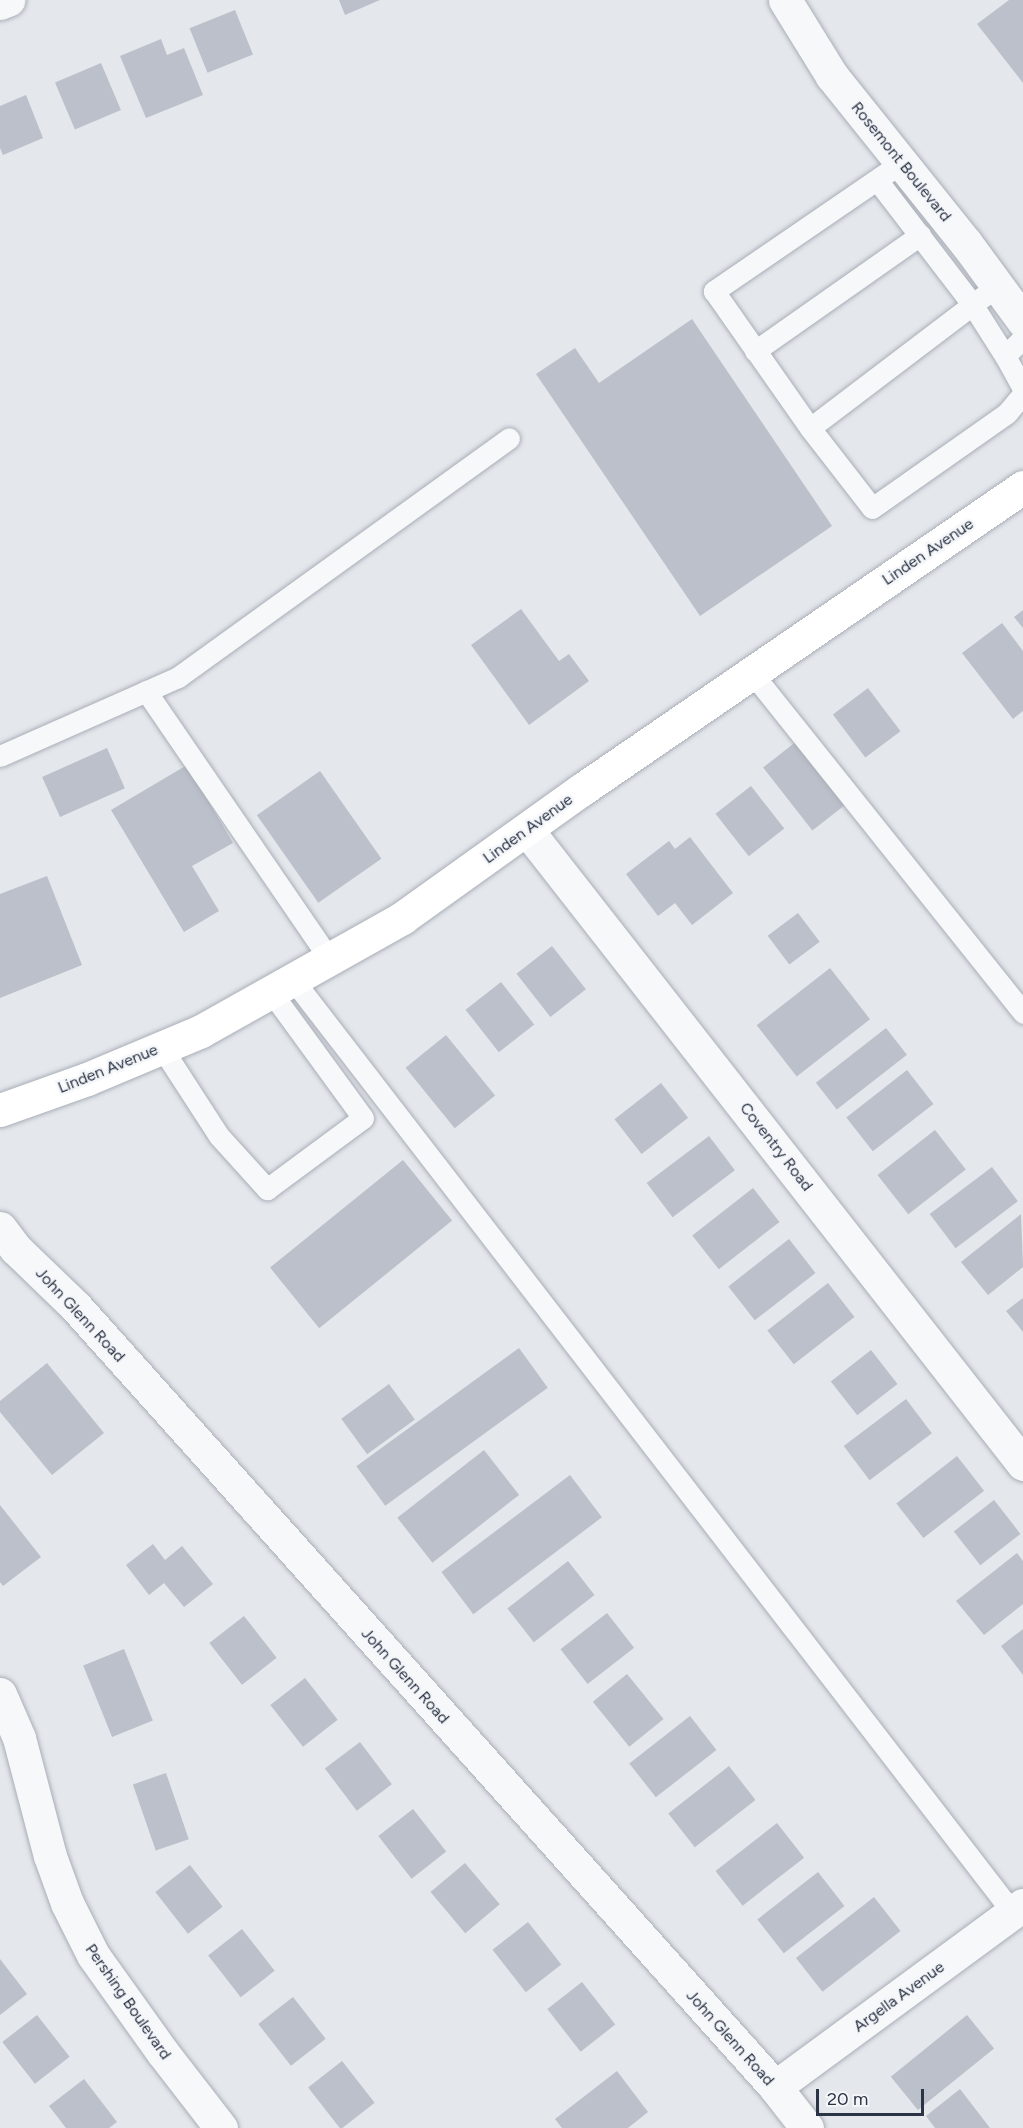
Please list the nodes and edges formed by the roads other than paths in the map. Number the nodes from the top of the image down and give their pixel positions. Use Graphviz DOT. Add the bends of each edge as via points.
graph roads {
  1 [pos="8,0"];
  2 [pos="785,0"];
  3 [pos="0,3"];
  4 [pos="889,171"];
  5 [pos="920,235"];
  6 [pos="985,295"];
  7 [pos="1023,321"];
  8 [pos="1023,338"];
  9 [pos="755,351"];
  10 [pos="1005,356"];
  11 [pos="1023,388"];
  12 [pos="1023,394"];
  13 [pos="810,428"];
  14 [pos="509,438"];
  15 [pos="1023,487"];
  16 [pos="752,673"];
  17 [pos="146,691"];
  18 [pos="0,756"];
  19 [pos="527,830"];
  20 [pos="330,960"];
  21 [pos="283,987"];
  22 [pos="1023,1013"];
  23 [pos="162,1048"];
  24 [pos="0,1110"];
  25 [pos="5,1246"];
  26 [pos="1023,1464"];
  27 [pos="0,1694"];
  28 [pos="1018,1909"];
  29 [pos="775,2087"];
  30 [pos="221,2128"];
  31 [pos="807,2128"];
  1 -- 3 [label="street"];
  2 -- 4 [label="street, Rosemont Boulevard"];
  4 -- 5 [label="lane"];
  4 -- 6 [label="street, Rosemont Boulevard"];
  4 -- 9 [label="lane" via="714,291"];
  5 -- 6 [label="lane"];
  5 -- 9 [label="lane"];
  6 -- 7 [label="street, Rosemont Boulevard"];
  6 -- 10 [label="lane"];
  6 -- 13 [label="lane"];
  8 -- 10 [label="lane"];
  9 -- 13 [label="lane"];
  10 -- 11 [label="lane"];
  12 -- 13 [label="lane" via="1007,412 872,508"];
  14 -- 17 [label="lane" via="178,677"];
  15 -- 16 [label="main road, Linden Avenue"];
  16 -- 19 [label="main road, Linden Avenue"];
  16 -- 22 [label="lane"];
  17 -- 18 [label="lane"];
  17 -- 20 [label="lane"];
  19 -- 20 [label="main road, Linden Avenue" via="402,918"];
  19 -- 26 [label="street, Coventry Road"];
  20 -- 21 [label="main road, Linden Avenue"];
  21 -- 23 [label="main road, Linden Avenue"];
  21 -- 23 [label="lane" via="363,1118 267,1189 219,1136"];
  21 -- 28 [label="lane"];
  23 -- 24 [label="main road, Linden Avenue"];
  25 -- 29 [label="street, John Glenn Road" via="76,1307"];
  27 -- 30 [label="street, Pershing Boulevard" via="19,1738 50,1856 67,1903 93,1955"];
  28 -- 29 [label="street, Argella Avenue"];
  29 -- 31 [label="street, John Glenn Road"];
}
